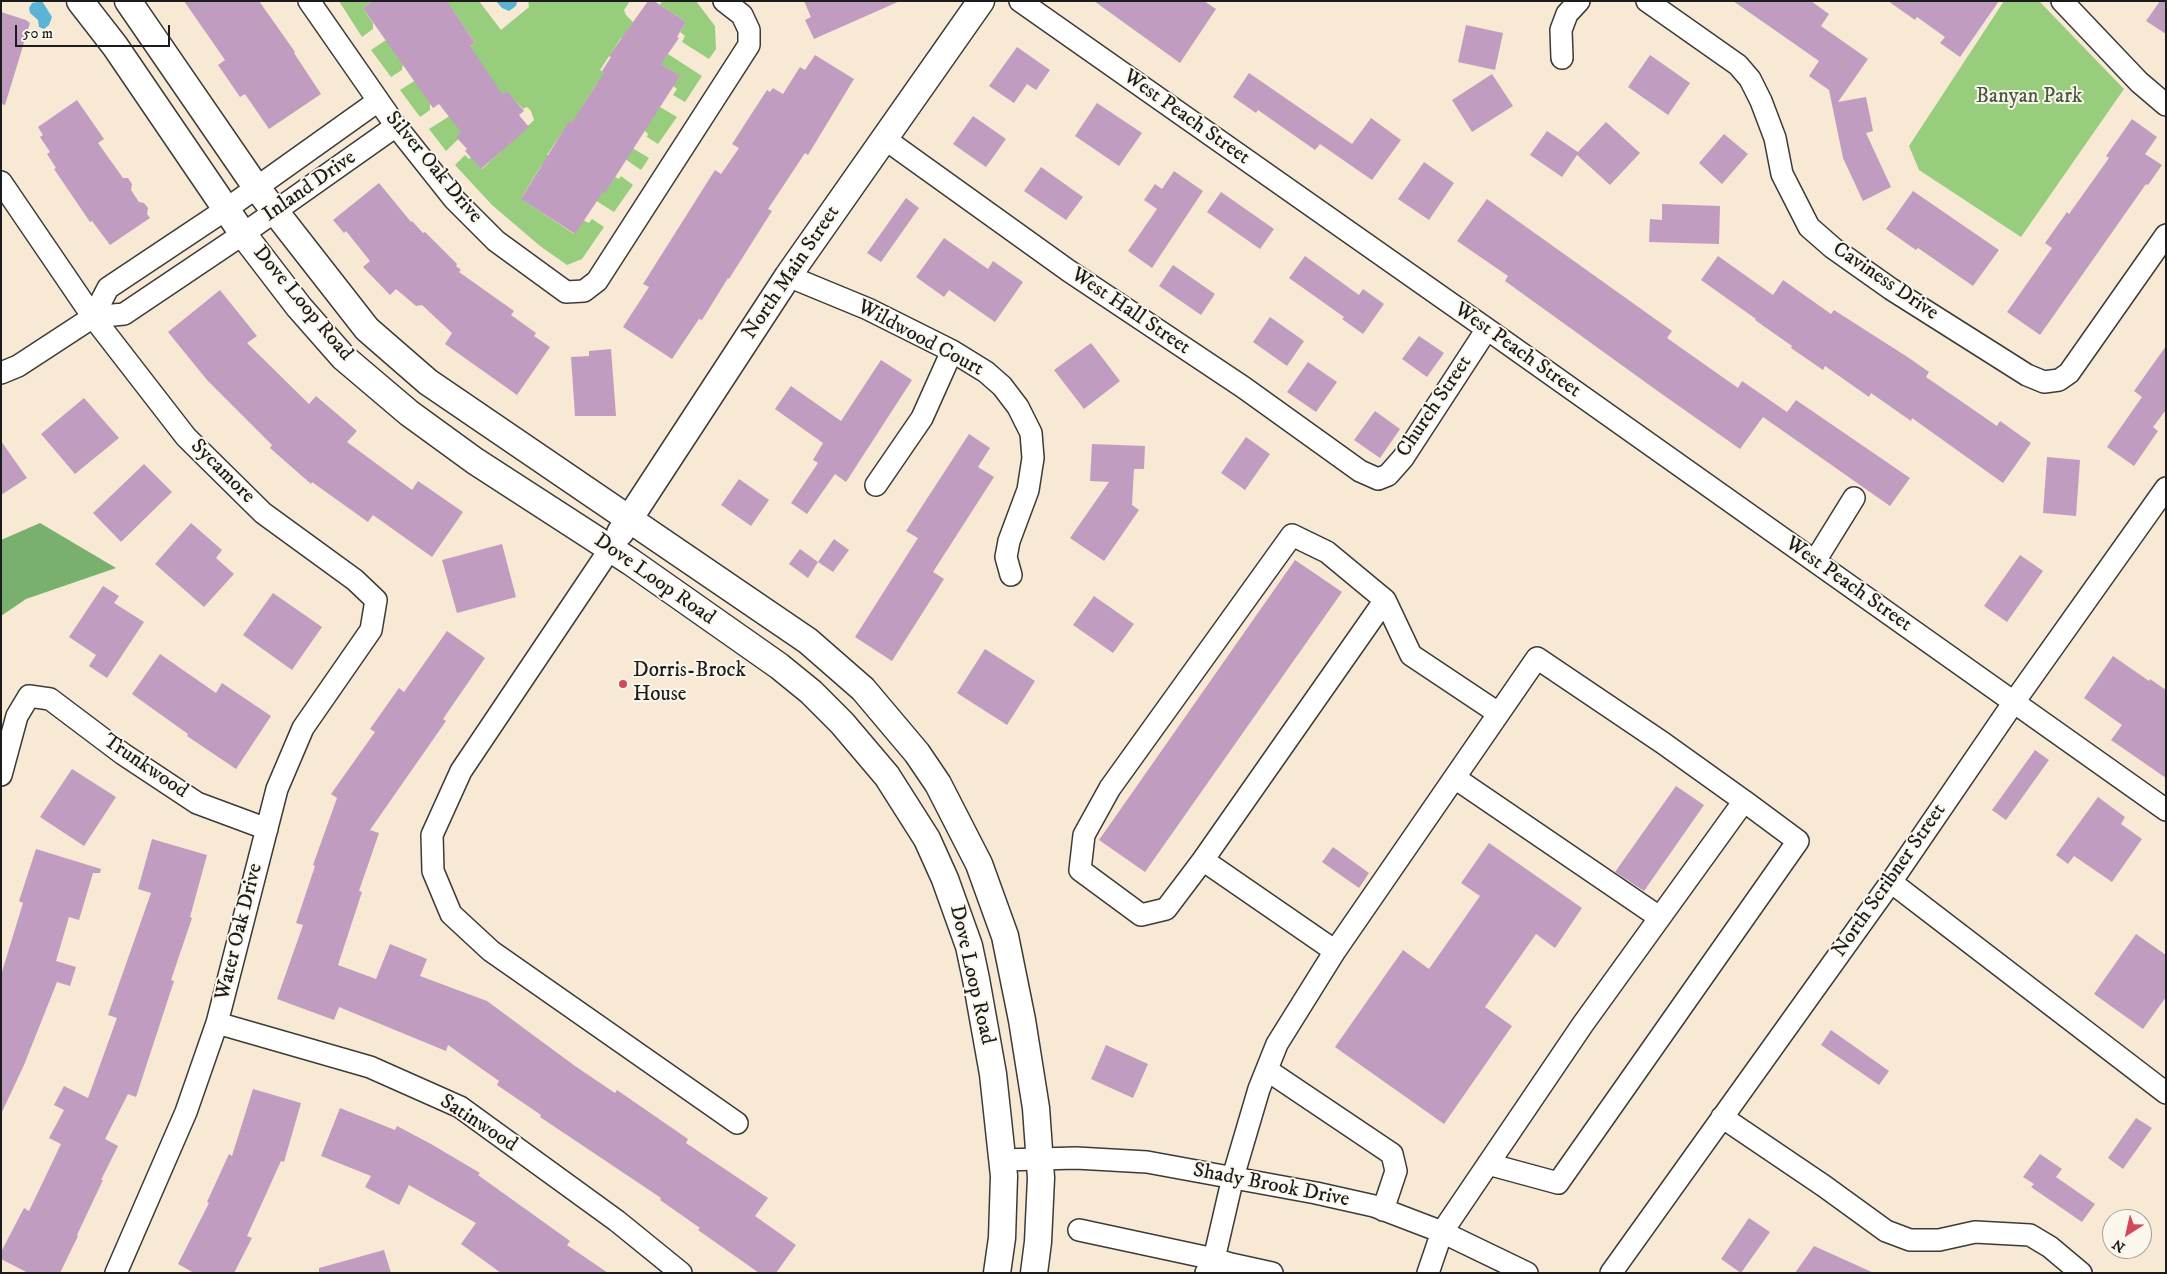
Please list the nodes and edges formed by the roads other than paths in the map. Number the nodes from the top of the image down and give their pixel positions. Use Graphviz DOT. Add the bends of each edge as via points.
graph roads {
  1 [pos="80,1"];
  2 [pos="128,1"];
  3 [pos="309,1"];
  4 [pos="724,1"];
  5 [pos="981,1"];
  6 [pos="1020,1"];
  7 [pos="1579,1"];
  8 [pos="1647,1"];
  9 [pos="2062,1"];
  10 [pos="1562,58"];
  11 [pos="378,101"];
  12 [pos="2166,105"];
  13 [pos="396,126"];
  14 [pos="885,139"];
  15 [pos="1,182"];
  16 [pos="256,187"];
  17 [pos="225,210"];
  18 [pos="275,212"];
  19 [pos="243,234"];
  20 [pos="2166,236"];
  21 [pos="788,276"];
  22 [pos="93,317"];
  23 [pos="1487,329"];
  24 [pos="952,351"];
  25 [pos="1,373"];
  26 [pos="1378,479"];
  27 [pos="876,484"];
  28 [pos="2166,488"];
  29 [pos="1854,498"];
  30 [pos="629,519"];
  31 [pos="610,549"];
  32 [pos="1815,561"];
  33 [pos="1011,575"];
  34 [pos="376,600"];
  35 [pos="1385,600"];
  36 [pos="2014,702"];
  37 [pos="1498,713"];
  38 [pos="1,775"];
  39 [pos="1455,778"];
  40 [pos="1744,801"];
  41 [pos="2166,810"];
  42 [pos="267,829"];
  43 [pos="1203,860"];
  44 [pos="1891,882"];
  45 [pos="1660,917"];
  46 [pos="1335,951"];
  47 [pos="217,1023"];
  48 [pos="1267,1070"];
  49 [pos="2166,1093"];
  50 [pos="1722,1117"];
  51 [pos="737,1123"];
  52 [pos="1039,1159"];
  53 [pos="1002,1160"];
  54 [pos="1488,1164"];
  55 [pos="1233,1177"];
  56 [pos="1383,1210"];
  57 [pos="1079,1230"];
  58 [pos="1442,1232"];
  59 [pos="1220,1267"];
  60 [pos="116,1273"];
  61 [pos="681,1273"];
  62 [pos="997,1273"];
  63 [pos="1034,1273"];
  64 [pos="1272,1273"];
  65 [pos="1428,1273"];
  66 [pos="1526,1273"];
  67 [pos="1611,1273"];
  68 [pos="2081,1273"];
  1 -- 17 [label="main road, Dove Loop Road" via="115,46"];
  2 -- 16 [label="main road, Dove Loop Road"];
  3 -- 11 [label="street, Silver Oak Drive"];
  4 -- 13 [label="street, Silver Oak Drive" via="742,15 749,30 749,45 597,281 584,291 566,292 489,234 454,199"];
  5 -- 14 [label="main road, North Main Street"];
  6 -- 23 [label="street, West Peach Street"];
  7 -- 10 [label="street" via="1567,14 1561,30"];
  8 -- 20 [label="street, Caviness Drive" via="1738,65 1750,79 1775,138 1782,174 1809,227 1891,289 2027,375 2044,382 2059,380 2069,373"];
  9 -- 12 [label="street" via="2139,82"];
  11 -- 13 [label="street, Silver Oak Drive"];
  11 -- 16 [label="street, Inland Drive"];
  13 -- 18 [label="street, Inland Drive"];
  14 -- 21 [label="main road, North Main Street"];
  14 -- 26 [label="street, West Hall Street" via="1069,272 1243,387 1360,471"];
  15 -- 22 [label="street, Sycamore"];
  16 -- 17 [label="street, Inland Drive"];
  16 -- 18 [label="main road, Dove Loop Road"];
  17 -- 19 [label="main road, Dove Loop Road"];
  17 -- 22 [label="street, Inland Drive" via="108,288"];
  18 -- 19 [label="street, Inland Drive"];
  18 -- 30 [label="main road, Dove Loop Road" via="367,329 428,382"];
  19 -- 22 [label="street, Inland Drive" via="124,314"];
  19 -- 31 [label="main road, Dove Loop Road" via="299,307 344,356 409,413 475,461"];
  21 -- 24 [label="street, Wildwood Court" via="868,309"];
  21 -- 30 [label="main road, North Main Street"];
  22 -- 25 [label="street, Inland Drive" via="18,366"];
  22 -- 34 [label="street, Sycamore" via="186,437 263,513 355,580"];
  23 -- 26 [label="street, Church Street" via="1403,458 1388,475"];
  23 -- 32 [label="street, West Peach Street"];
  24 -- 27 [label="street" via="922,418"];
  24 -- 33 [label="street, Wildwood Court" via="1002,386 1031,433 1033,458 1028,490 1006,557"];
  28 -- 36 [label="street, North Scribner Street"];
  29 -- 32 [label="street"];
  30 -- 31 [label="main road, North Main Street"];
  30 -- 52 [label="main road, Dove Loop Road" via="753,602 833,662 890,719 938,784 979,864 1005,936 1030,1068"];
  31 -- 51 [label="street" via="461,771 432,835 434,871 451,914 491,951"];
  31 -- 53 [label="main road, Dove Loop Road" via="811,692 866,751 906,804 945,878 969,946 993,1074"];
  32 -- 36 [label="street, West Peach Street"];
  34 -- 42 [label="street, Water Oak Drive" via="371,630 303,728 277,789"];
  35 -- 37 [label="street" via="1411,655"];
  35 -- 43 [label="street"];
  35 -- 43 [label="street" via="1326,552 1292,535 1110,788 1084,835 1080,870 1141,915 1166,909"];
  36 -- 41 [label="street, West Peach Street"];
  36 -- 44 [label="street, North Scribner Street"];
  37 -- 39 [label="street"];
  37 -- 40 [label="street" via="1537,658"];
  38 -- 42 [label="street, Trunkwood" via="17,716 29,696 50,699 123,754 197,803"];
  39 -- 45 [label="street"];
  39 -- 46 [label="street"];
  40 -- 45 [label="street"];
  40 -- 54 [label="street" via="1798,841 1776,874 1558,1183"];
  42 -- 47 [label="street, Water Oak Drive"];
  43 -- 46 [label="street"];
  44 -- 49 [label="street"];
  44 -- 50 [label="street, North Scribner Street"];
  45 -- 54 [label="street"];
  46 -- 48 [label="street" via="1277,1044"];
  47 -- 60 [label="street, Water Oak Drive" via="186,1112"];
  47 -- 61 [label="street, Satinwood" via="370,1067 460,1107 617,1221"];
  48 -- 55 [label="street"];
  48 -- 56 [label="street" via="1392,1154 1396,1171"];
  50 -- 67 [label="street, North Scribner Street"];
  50 -- 68 [label="street" via="1886,1232 1910,1240 1939,1240 1975,1232 2030,1235 2050,1246"];
  52 -- 53 [label="street, Shady Brook Drive"];
  52 -- 55 [label="street, Shady Brook Drive" via="1146,1162"];
  52 -- 63 [label="main road, Dove Loop Road" via="1039,1234"];
  53 -- 62 [label="main road, Dove Loop Road" via="1002,1222"];
  54 -- 58 [label="street"];
  55 -- 56 [label="street, Shady Brook Drive"];
  55 -- 59 [label="street"];
  56 -- 58 [label="street, Shady Brook Drive"];
  57 -- 59 [label="street"];
  58 -- 65 [label="street"];
  58 -- 66 [label="street, Shady Brook Drive"];
  59 -- 64 [label="street"];
}
